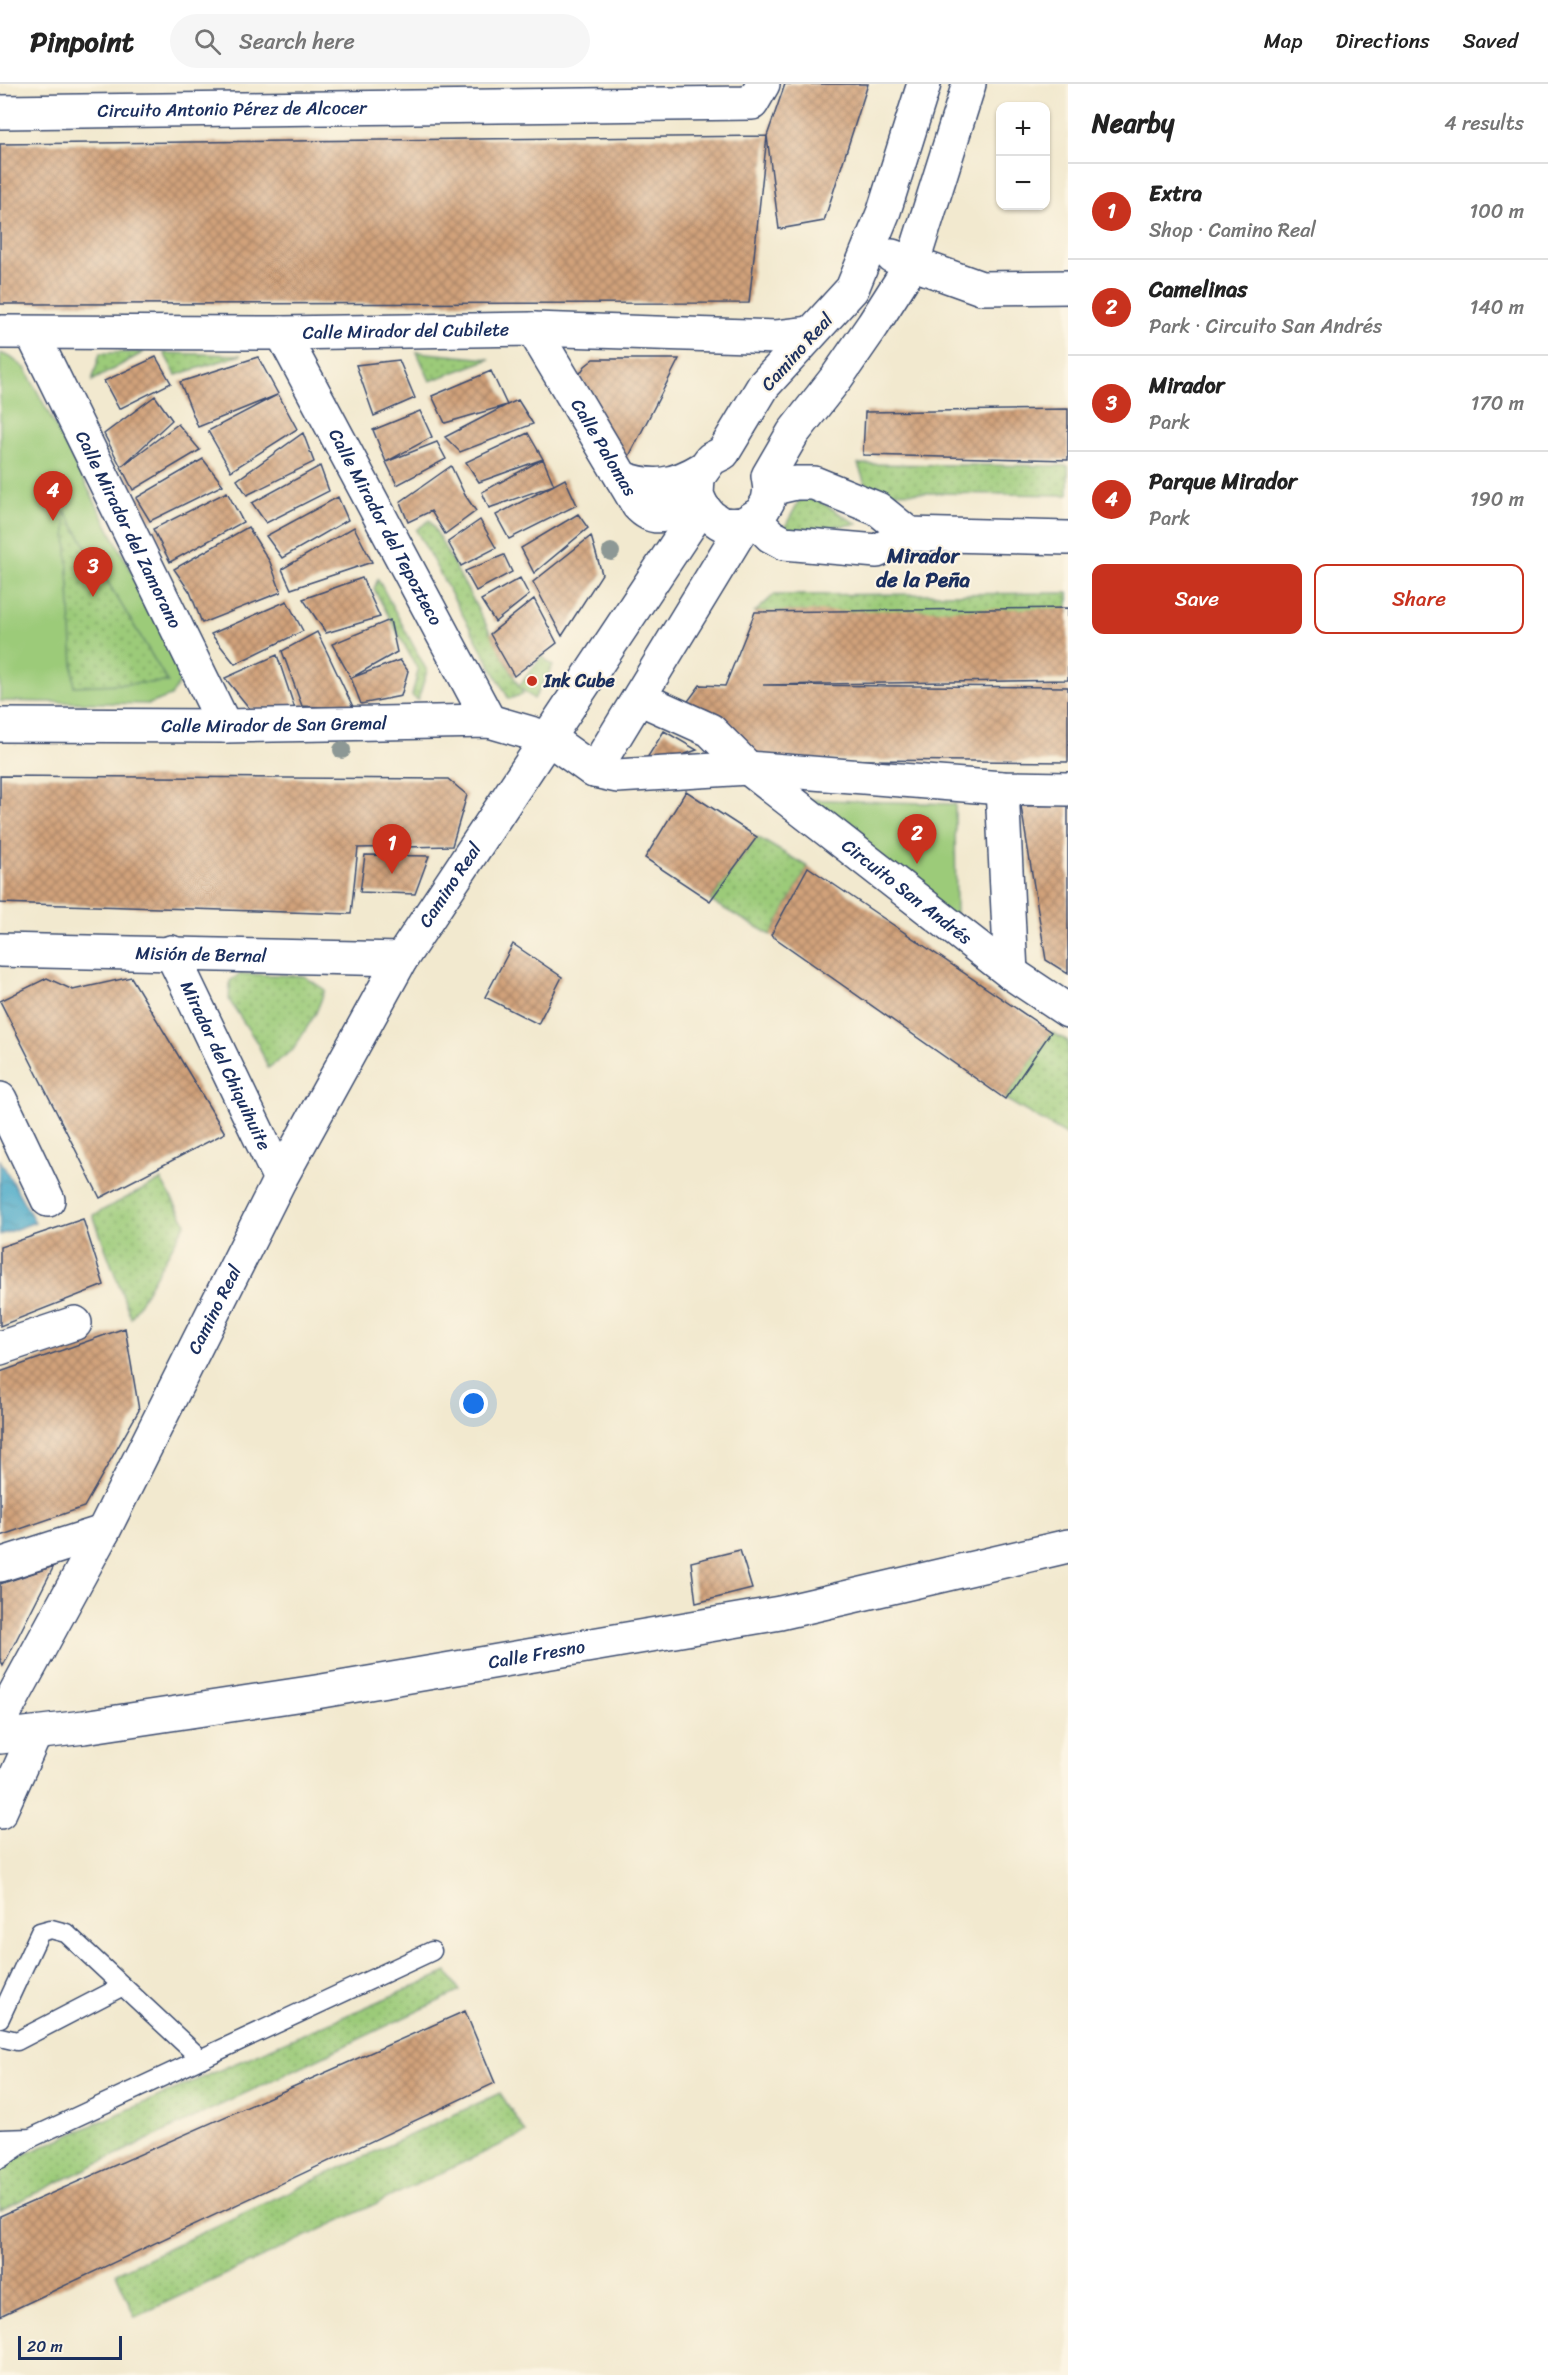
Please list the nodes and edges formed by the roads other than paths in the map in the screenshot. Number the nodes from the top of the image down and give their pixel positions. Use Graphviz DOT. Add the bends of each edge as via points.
graph roads {
  1 [pos="924,84"];
  2 [pos="969,84"];
  3 [pos="757,93"];
  4 [pos="602,94"];
  5 [pos="288,96"];
  6 [pos="344,96"];
  7 [pos="49,98"];
  8 [pos="0,112"];
  9 [pos="870,249"];
  10 [pos="913,262"];
  11 [pos="1068,288"];
  12 [pos="533,329"];
  13 [pos="0,332"];
  14 [pos="32,333"];
  15 [pos="282,333"];
  16 [pos="811,333"];
  17 [pos="706,481"];
  18 [pos="769,482"];
  19 [pos="749,521"];
  20 [pos="909,534"];
  21 [pos="1068,538"];
  22 [pos="639,698"];
  23 [pos="489,721"];
  24 [pos="0,725"];
  25 [pos="225,726"];
  26 [pos="548,738"];
  27 [pos="748,768"];
  28 [pos="594,771"];
  29 [pos="1002,788"];
  30 [pos="1068,789"];
  31 [pos="0,950"];
  32 [pos="171,952"];
  33 [pos="401,959"];
  34 [pos="1011,974"];
  35 [pos="1068,1011"];
  36 [pos="0,1098"];
  37 [pos="280,1179"];
  38 [pos="48,1200"];
  39 [pos="75,1323"];
  40 [pos="0,1348"];
  41 [pos="103,1532"];
  42 [pos="1068,1546"];
  43 [pos="0,1565"];
  44 [pos="0,1721"];
  45 [pos="35,1734"];
  46 [pos="0,1737"];
  47 [pos="0,1812"];
  48 [pos="432,1951"];
  49 [pos="123,1986"];
  50 [pos="0,2018"];
  51 [pos="0,2037"];
  52 [pos="201,2059"];
  53 [pos="31,2138"];
  54 [pos="0,2139"];
  55 [pos="0,2159"];
  1 -- 9 [label="street, Camino Real"];
  2 -- 10 [label="street"];
  3 -- 4 [label="street, Circuito Antonio Pérez de Alcocer"];
  4 -- 6 [label="street, Circuito Antonio Pérez de Alcocer"];
  5 -- 6 [label="street, Circuito Antonio Pérez de Alcocer"];
  5 -- 7 [label="street, Circuito Antonio Pérez de Alcocer"];
  7 -- 8 [label="street, Circuito Antonio Pérez de Alcocer"];
  9 -- 10 [label="street"];
  9 -- 16 [label="street, Camino Real" via="852,289"];
  10 -- 11 [label="street" via="981,288"];
  10 -- 18 [label="street" via="837,377 793,433"];
  12 -- 15 [label="street, Calle Mirador del Cubilete"];
  12 -- 16 [label="street, Calle Mirador del Cubilete" via="777,337"];
  12 -- 17 [label="street, Calle Palomas" via="646,514 670,514"];
  13 -- 14 [label="street, Calle Mirador del Cubilete"];
  14 -- 15 [label="street, Calle Mirador del Cubilete"];
  14 -- 25 [label="street, Calle Mirador del Zamorano"];
  15 -- 23 [label="street, Calle Mirador del Tepozteco"];
  16 -- 17 [label="street, Camino Real" via="764,385"];
  17 -- 18 [label="street" via="737,452 761,464"];
  17 -- 19 [label="street" via="710,516 732,525"];
  17 -- 26 [label="street, Camino Real"];
  18 -- 19 [label="street" via="768,501 761,513"];
  18 -- 20 [label="street" via="814,483 878,509"];
  19 -- 20 [label="street" via="784,543 877,551"];
  19 -- 22 [label="street"];
  20 -- 21 [label="street"];
  22 -- 27 [label="street, Circuito San Andrés" via="711,730"];
  22 -- 28 [label="street"];
  23 -- 25 [label="street, Calle Mirador de San Gremal"];
  23 -- 26 [label="street, Calle Mirador de San Gremal"];
  24 -- 25 [label="street, Calle Mirador de San Gremal"];
  26 -- 28 [label="street"];
  26 -- 33 [label="street, Camino Real"];
  27 -- 28 [label="street" via="617,776"];
  27 -- 29 [label="street"];
  27 -- 34 [label="street, Circuito San Andrés"];
  29 -- 30 [label="street"];
  29 -- 34 [label="street"];
  31 -- 32 [label="street, Misión de Bernal"];
  32 -- 33 [label="street, Misión de Bernal"];
  32 -- 37 [label="street, Mirador del Chiquihuite"];
  33 -- 37 [label="street, Camino Real"];
  34 -- 35 [label="street, Circuito San Andrés"];
  36 -- 38 [label="street"];
  37 -- 41 [label="street, Camino Real"];
  39 -- 40 [label="street"];
  41 -- 43 [label="street"];
  41 -- 44 [label="street, Camino Real"];
  42 -- 45 [label="street, Calle Fresno" via="780,1613 316,1692"];
  45 -- 46 [label="street, Calle Fresno"];
  45 -- 47 [label="street"];
  48 -- 52 [label="lane"];
  49 -- 50 [label="lane" via="66,1933 51,1929 40,1932"];
  49 -- 51 [label="lane" via="17,2041"];
  49 -- 52 [label="lane"];
  52 -- 53 [label="lane"];
  53 -- 54 [label="lane"];
  53 -- 55 [label="lane"];
}
